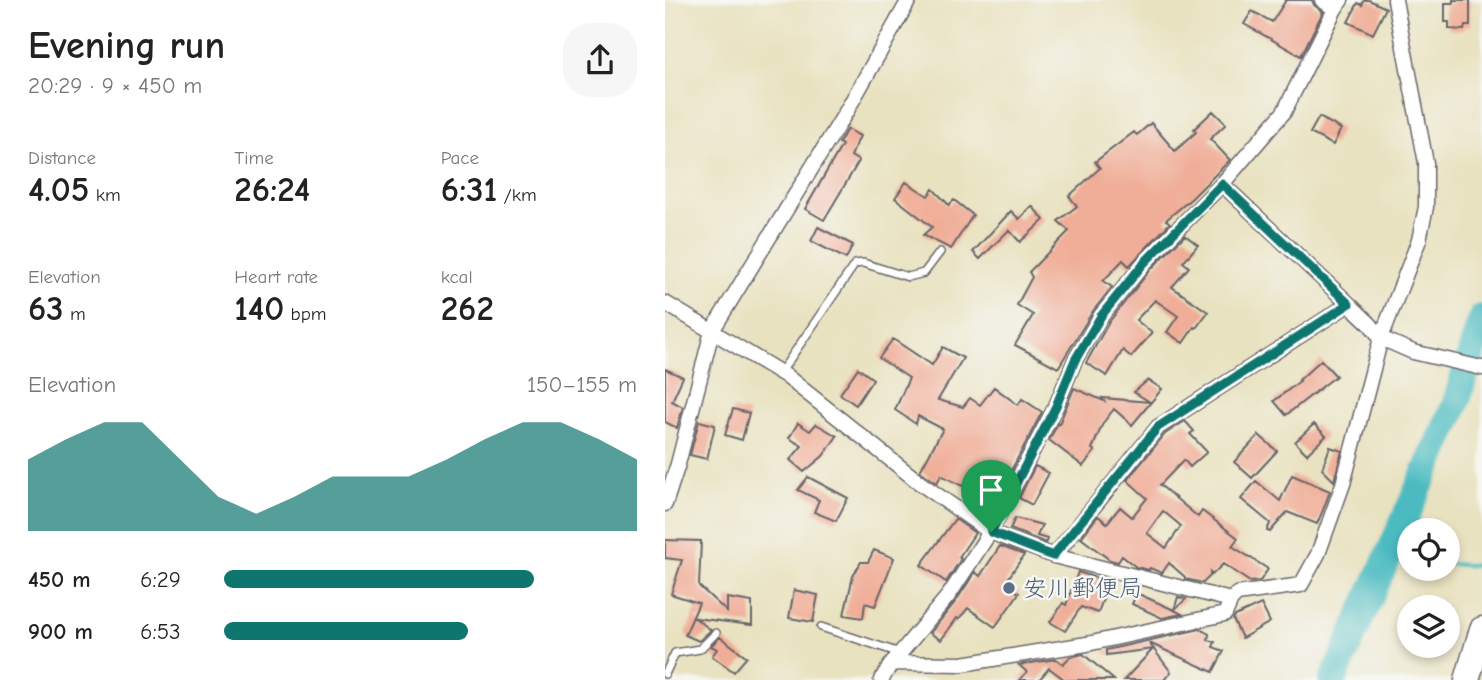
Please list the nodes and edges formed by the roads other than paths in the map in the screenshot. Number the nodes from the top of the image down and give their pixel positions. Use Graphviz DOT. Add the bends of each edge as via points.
graph roads {
  1 [pos="909,0"];
  2 [pos="1322,0"];
  3 [pos="1395,0"];
  4 [pos="1338,4"];
  5 [pos="1222,184"];
  6 [pos="940,252"];
  7 [pos="665,303"];
  8 [pos="1349,304"];
  9 [pos="712,331"];
  10 [pos="1381,338"];
  11 [pos="1482,368"];
  12 [pos="781,373"];
  13 [pos="665,504"];
  14 [pos="991,532"];
  15 [pos="1053,556"];
  16 [pos="1231,600"];
  17 [pos="821,627"];
  18 [pos="1482,629"];
  19 [pos="716,633"];
  20 [pos="897,658"];
  21 [pos="665,674"];
  22 [pos="881,680"];
  23 [pos="1467,680"];
  1 -- 9 [label="street"];
  2 -- 4 [label="street"];
  3 -- 10 [label="street" via="1426,163 1426,207 1419,240"];
  4 -- 5 [label="street" via="1284,112"];
  5 -- 8 [label="street"];
  5 -- 14 [label="street" via="1144,263 1101,316"];
  6 -- 12 [label="lane" via="924,273 908,276 863,262 855,264"];
  7 -- 9 [label="street"];
  8 -- 10 [label="street"];
  8 -- 15 [label="street" via="1158,427"];
  9 -- 12 [label="street"];
  9 -- 13 [label="street"];
  10 -- 11 [label="street" via="1413,352"];
  10 -- 16 [label="street" via="1343,484 1307,575 1301,585 1237,594"];
  12 -- 14 [label="street"];
  14 -- 15 [label="street"];
  14 -- 20 [label="street" via="949,595"];
  15 -- 16 [label="street"];
  16 -- 20 [label="street" via="1225,614 1087,644 962,664"];
  17 -- 20 [label="lane"];
  18 -- 23 [label="highway"];
  19 -- 21 [label="lane" via="700,649 675,653"];
  20 -- 22 [label="street"];
}
